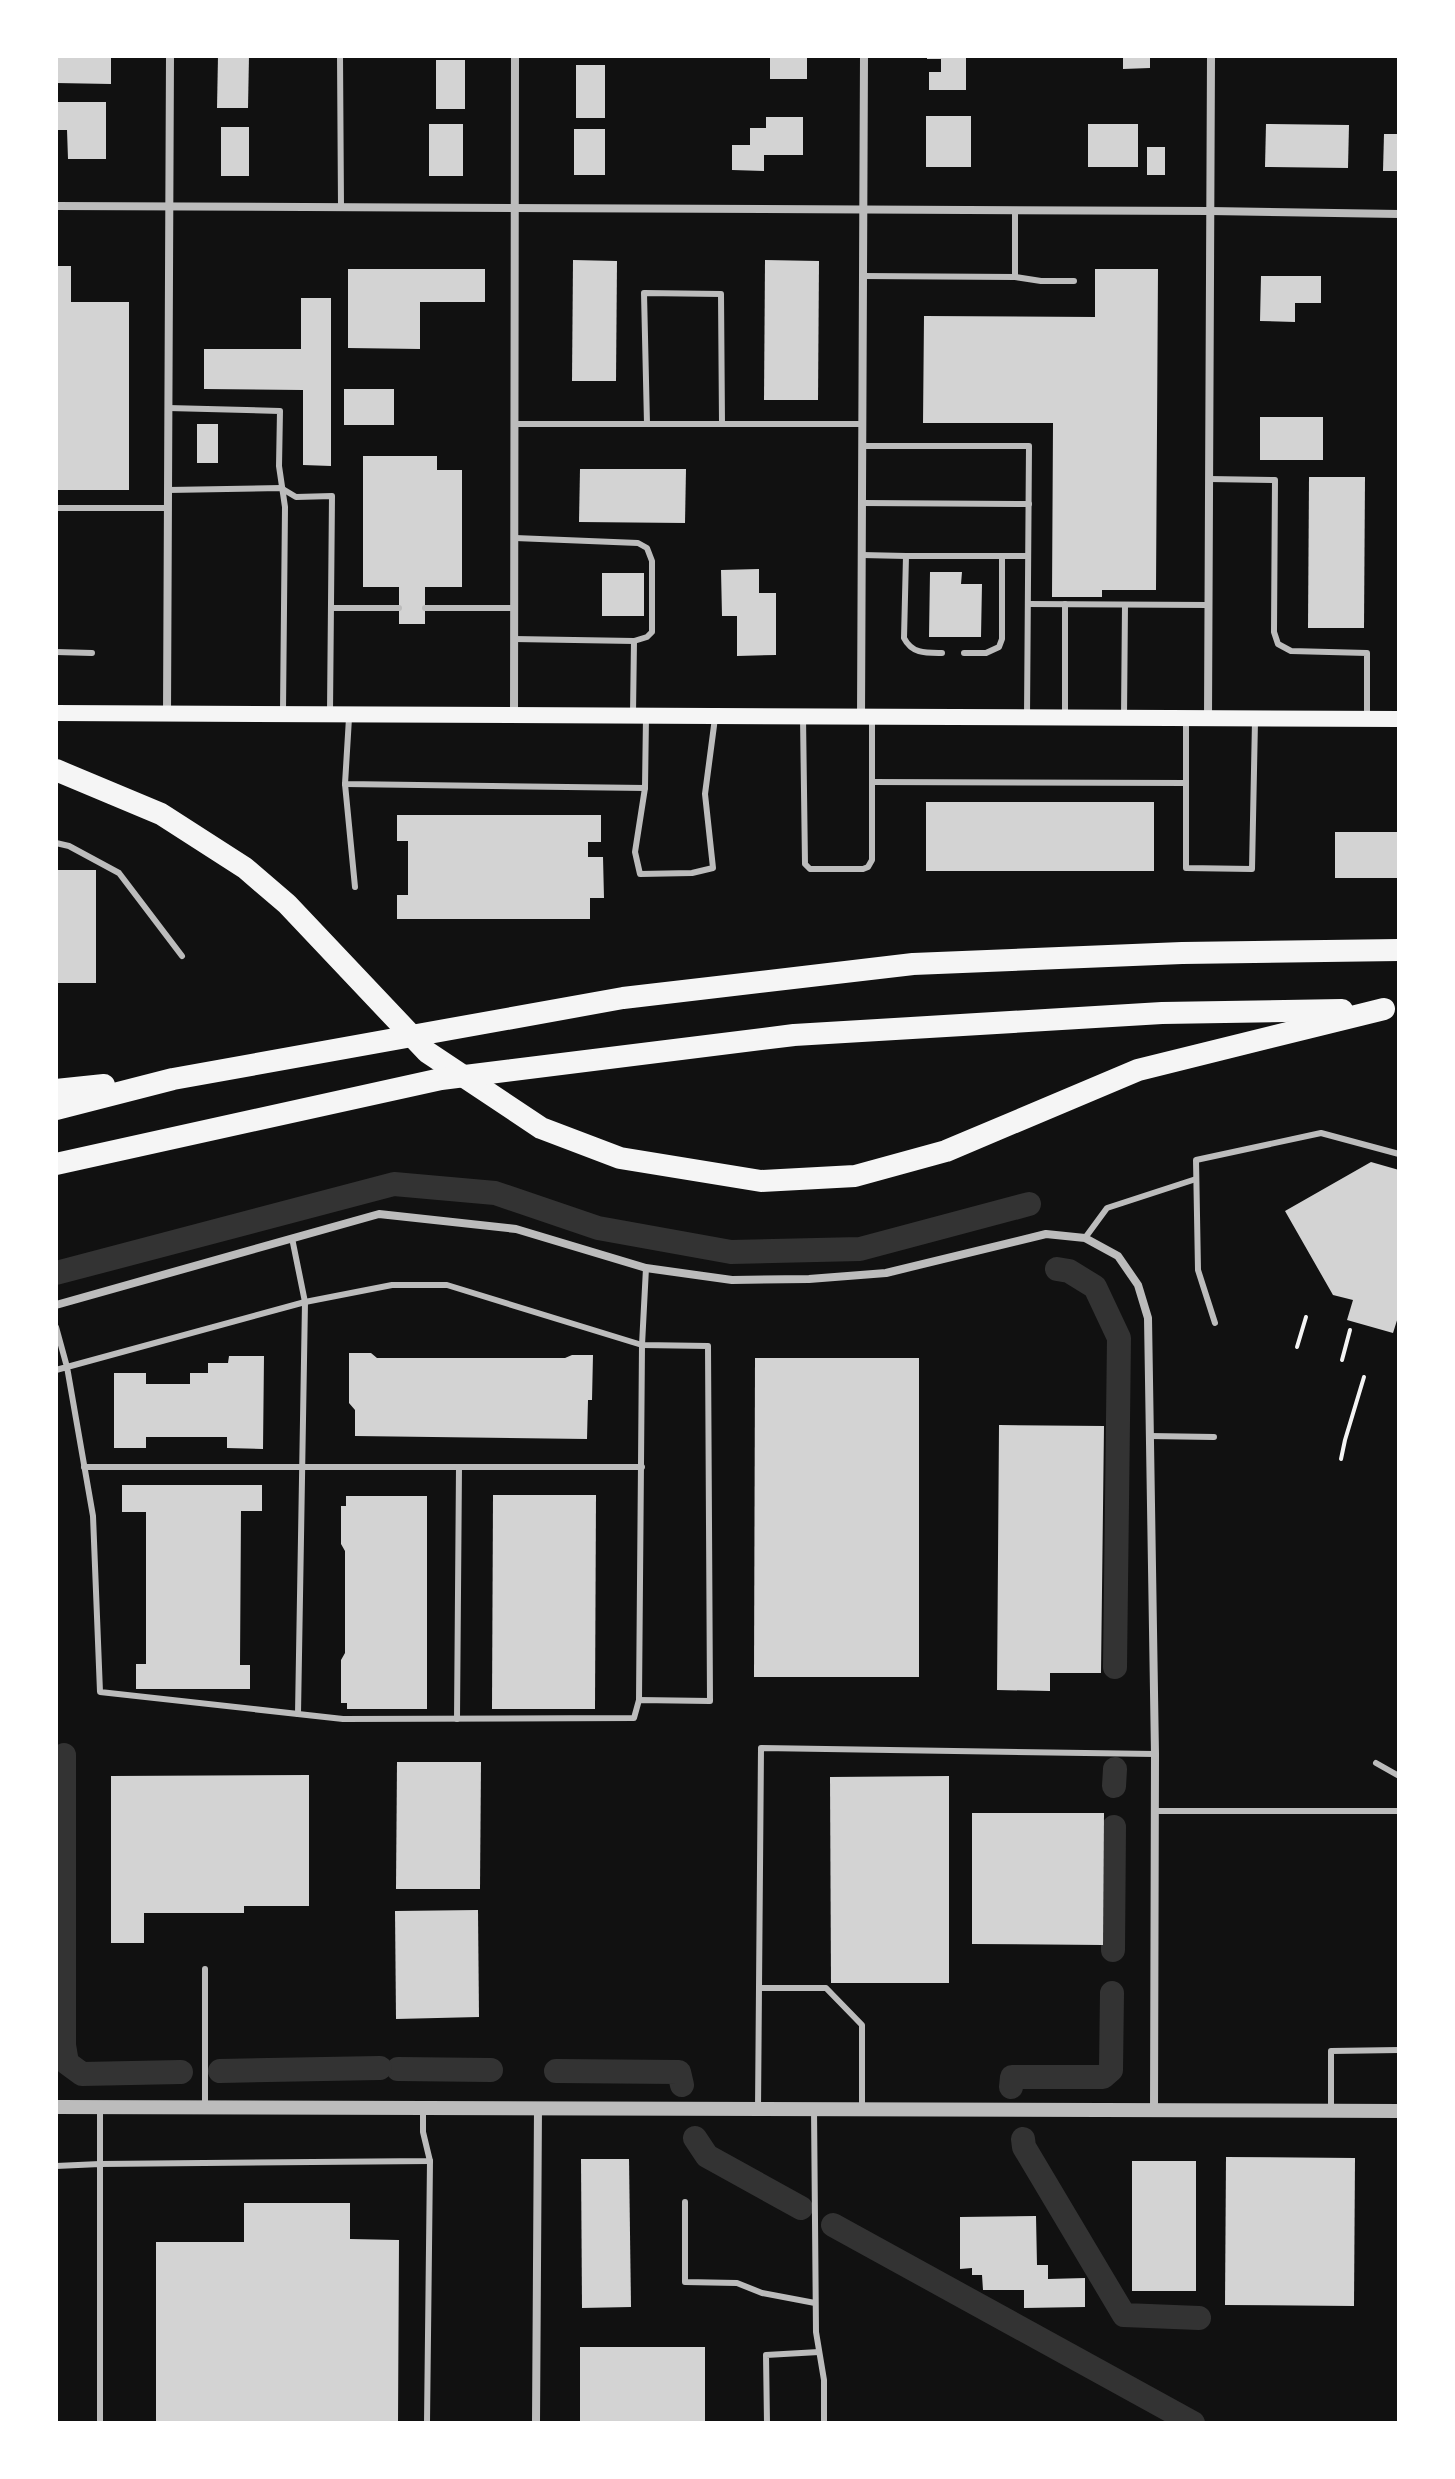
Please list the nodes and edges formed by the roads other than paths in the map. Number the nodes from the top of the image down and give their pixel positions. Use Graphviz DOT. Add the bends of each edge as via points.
graph roads {
  1 [pos="170,56"];
  2 [pos="340,56"];
  3 [pos="515,56"];
  4 [pos="864,56"];
  5 [pos="1211,56"];
  6 [pos="56,206"];
  7 [pos="169,206"];
  8 [pos="341,207"];
  9 [pos="516,208"];
  10 [pos="863,210"];
  11 [pos="1015,211"];
  12 [pos="1210,211"];
  13 [pos="1399,214"];
  14 [pos="863,276"];
  15 [pos="1015,277"];
  16 [pos="1074,281"];
  17 [pos="168,408"];
  18 [pos="515,424"];
  19 [pos="647,424"];
  20 [pos="722,424"];
  21 [pos="862,424"];
  22 [pos="862,446"];
  23 [pos="1209,479"];
  24 [pos="281,488"];
  25 [pos="168,490"];
  26 [pos="862,503"];
  27 [pos="1029,504"];
  28 [pos="56,508"];
  29 [pos="168,508"];
  30 [pos="515,538"];
  31 [pos="862,555"];
  32 [pos="906,556"];
  33 [pos="1002,556"];
  34 [pos="1028,556"];
  35 [pos="1028,604"];
  36 [pos="1065,604"];
  37 [pos="1125,605"];
  38 [pos="1208,605"];
  39 [pos="333,608"];
  40 [pos="399,608"];
  41 [pos="425,608"];
  42 [pos="515,608"];
  43 [pos="514,639"];
  44 [pos="634,641"];
  45 [pos="56,652"];
  46 [pos="92,653"];
  47 [pos="942,653"];
  48 [pos="964,653"];
  49 [pos="56,713"];
  50 [pos="167,714"];
  51 [pos="283,714"];
  52 [pos="330,714"];
  53 [pos="349,714"];
  54 [pos="514,715"];
  55 [pos="640,716"];
  56 [pos="715,716"];
  57 [pos="803,717"];
  58 [pos="867,717"];
  59 [pos="1027,717"];
  60 [pos="1065,717"];
  61 [pos="1124,718"];
  62 [pos="1186,718"];
  63 [pos="1208,718"];
  64 [pos="1255,718"];
  65 [pos="1367,719"];
  66 [pos="1399,719"];
  67 [pos="56,770"];
  68 [pos="872,782"];
  69 [pos="1186,783"];
  70 [pos="345,784"];
  71 [pos="645,788"];
  72 [pos="56,843"];
  73 [pos="355,887"];
  74 [pos="1399,950"];
  75 [pos="182,956"];
  76 [pos="1392,1009"];
  77 [pos="173,1079"];
  78 [pos="56,1090"];
  79 [pos="56,1109"];
  80 [pos="1399,1154"];
  81 [pos="61,1164"];
  82 [pos="1196,1179"];
  83 [pos="292,1238"];
  84 [pos="1085,1238"];
  85 [pos="646,1268"];
  86 [pos="305,1302"];
  87 [pos="56,1305"];
  88 [pos="1215,1323"];
  89 [pos="56,1327"];
  90 [pos="642,1345"];
  91 [pos="67,1367"];
  92 [pos="56,1370"];
  93 [pos="1150,1436"];
  94 [pos="1214,1437"];
  95 [pos="84,1467"];
  96 [pos="301,1467"];
  97 [pos="459,1467"];
  98 [pos="642,1467"];
  99 [pos="639,1700"];
  100 [pos="298,1714"];
  101 [pos="457,1719"];
  102 [pos="1155,1754"];
  103 [pos="1376,1763"];
  104 [pos="1399,1776"];
  105 [pos="1155,1811"];
  106 [pos="1399,1811"];
  107 [pos="205,1969"];
  108 [pos="759,1988"];
  109 [pos="1399,2050"];
  110 [pos="56,2107"];
  111 [pos="100,2107"];
  112 [pos="205,2107"];
  113 [pos="423,2108"];
  114 [pos="538,2108"];
  115 [pos="758,2109"];
  116 [pos="814,2109"];
  117 [pos="862,2109"];
  118 [pos="1154,2110"];
  119 [pos="1331,2110"];
  120 [pos="1399,2111"];
  121 [pos="430,2161"];
  122 [pos="100,2164"];
  123 [pos="56,2166"];
  124 [pos="685,2202"];
  125 [pos="815,2303"];
  126 [pos="819,2352"];
  127 [pos="100,2423"];
  128 [pos="427,2423"];
  129 [pos="536,2423"];
  130 [pos="767,2423"];
  131 [pos="824,2423"];
  1 -- 7 [label="street"];
  2 -- 8 [label="lane"];
  3 -- 9 [label="street"];
  4 -- 10 [label="street"];
  5 -- 12 [label="street"];
  6 -- 7 [label="street"];
  7 -- 8 [label="street"];
  7 -- 17 [label="street"];
  8 -- 9 [label="street"];
  9 -- 10 [label="street"];
  9 -- 18 [label="street"];
  10 -- 11 [label="street"];
  10 -- 14 [label="street"];
  11 -- 12 [label="street"];
  11 -- 15 [label="lane"];
  12 -- 13 [label="street"];
  12 -- 23 [label="street"];
  14 -- 15 [label="lane"];
  14 -- 21 [label="street"];
  15 -- 16 [label="lane"];
  17 -- 24 [label="lane" via="280,411"];
  17 -- 25 [label="street"];
  18 -- 19 [label="lane"];
  18 -- 30 [label="street"];
  19 -- 20 [label="lane"];
  19 -- 20 [label="lane" via="644,293 721,294"];
  20 -- 21 [label="lane"];
  21 -- 22 [label="street"];
  22 -- 26 [label="street"];
  22 -- 27 [label="lane" via="1029,446"];
  23 -- 38 [label="street"];
  23 -- 65 [label="lane" via="1275,480 1278,644 1291,651 1367,653"];
  24 -- 25 [label="lane"];
  24 -- 39 [label="lane" via="296,497 332,496"];
  24 -- 51 [label="lane"];
  25 -- 29 [label="street"];
  26 -- 27 [label="lane"];
  26 -- 31 [label="street"];
  27 -- 34 [label="lane"];
  28 -- 29 [label="lane"];
  29 -- 50 [label="street"];
  30 -- 42 [label="street"];
  30 -- 44 [label="lane" via="638,543 647,548 652,561 652,632"];
  31 -- 32 [label="lane"];
  31 -- 58 [label="street"];
  32 -- 33 [label="lane"];
  32 -- 47 [label="lane" via="904,638 918,652"];
  33 -- 34 [label="lane"];
  33 -- 48 [label="lane" via="999,647"];
  34 -- 35 [label="lane"];
  35 -- 36 [label="lane"];
  35 -- 59 [label="lane"];
  36 -- 37 [label="lane"];
  36 -- 60 [label="lane"];
  37 -- 38 [label="lane"];
  37 -- 61 [label="lane"];
  38 -- 63 [label="street"];
  39 -- 40 [label="lane"];
  39 -- 52 [label="lane"];
  41 -- 42 [label="lane"];
  42 -- 43 [label="street"];
  43 -- 44 [label="lane"];
  43 -- 54 [label="street"];
  44 -- 55 [label="lane"];
  45 -- 46 [label="lane"];
  49 -- 50 [label="main road"];
  50 -- 51 [label="main road"];
  51 -- 52 [label="main road"];
  52 -- 53 [label="main road"];
  53 -- 54 [label="main road"];
  53 -- 70 [label="lane"];
  54 -- 55 [label="main road"];
  55 -- 56 [label="main road"];
  55 -- 71 [label="lane"];
  56 -- 57 [label="main road"];
  56 -- 71 [label="lane" via="705,794 713,868 640,874 635,852"];
  57 -- 58 [label="main road"];
  57 -- 68 [label="lane" via="805,864 810,869 868,867"];
  58 -- 59 [label="main road"];
  58 -- 68 [label="lane"];
  59 -- 60 [label="main road"];
  60 -- 61 [label="main road"];
  61 -- 62 [label="main road"];
  62 -- 63 [label="main road"];
  62 -- 69 [label="lane"];
  63 -- 64 [label="main road"];
  64 -- 65 [label="main road"];
  64 -- 69 [label="lane" via="1252,869 1186,868"];
  65 -- 66 [label="main road"];
  67 -- 76 [label="highway" via="161,814 205,840 287,904 427,1052 541,1128 620,1158 761,1181 855,1176 946,1151 1138,1070"];
  68 -- 69 [label="lane"];
  70 -- 71 [label="lane"];
  70 -- 73 [label="lane"];
  72 -- 75 [label="lane" via="119,873"];
  74 -- 77 [label="highway" via="913,964 623,998"];
  76 -- 81 [label="highway" via="1162,1013 794,1035 441,1079"];
  77 -- 78 [label="highway"];
  77 -- 79 [label="highway"];
  80 -- 82 [label="lane" via="1321,1133 1196,1160"];
  82 -- 84 [label="lane" via="1107,1208"];
  82 -- 88 [label="lane" via="1198,1270"];
  83 -- 85 [label="street" via="379,1214 516,1229"];
  83 -- 86 [label="lane"];
  83 -- 87 [label="street"];
  84 -- 85 [label="street" via="1046,1234 886,1273 809,1279 732,1280"];
  84 -- 93 [label="street" via="1118,1256 1138,1285 1148,1318"];
  85 -- 90 [label="lane"];
  86 -- 90 [label="lane" via="392,1285 447,1285"];
  86 -- 91 [label="lane"];
  86 -- 96 [label="lane"];
  89 -- 91 [label="lane"];
  90 -- 98 [label="lane"];
  90 -- 99 [label="lane" via="708,1346 710,1701"];
  91 -- 92 [label="lane"];
  91 -- 95 [label="lane"];
  93 -- 94 [label="lane"];
  93 -- 102 [label="street"];
  95 -- 96 [label="lane"];
  95 -- 100 [label="lane" via="93,1516 100,1692"];
  96 -- 97 [label="lane"];
  96 -- 100 [label="lane"];
  97 -- 98 [label="lane"];
  97 -- 101 [label="lane"];
  98 -- 99 [label="lane"];
  99 -- 101 [label="lane" via="634,1718"];
  100 -- 101 [label="lane"];
  102 -- 105 [label="street"];
  102 -- 108 [label="lane" via="761,1748"];
  103 -- 104 [label="lane"];
  105 -- 106 [label="lane"];
  105 -- 118 [label="street"];
  107 -- 112 [label="lane"];
  108 -- 115 [label="lane"];
  108 -- 117 [label="lane" via="826,1988 862,2025"];
  109 -- 119 [label="lane" via="1331,2051"];
  110 -- 111 [label="street"];
  111 -- 112 [label="street"];
  111 -- 122 [label="lane"];
  112 -- 113 [label="street"];
  113 -- 114 [label="street"];
  113 -- 121 [label="lane"];
  114 -- 115 [label="street"];
  114 -- 129 [label="street"];
  115 -- 116 [label="street"];
  116 -- 117 [label="street"];
  116 -- 125 [label="lane"];
  117 -- 118 [label="street"];
  118 -- 119 [label="street"];
  119 -- 120 [label="street"];
  121 -- 122 [label="lane"];
  121 -- 128 [label="lane"];
  122 -- 123 [label="lane"];
  122 -- 127 [label="lane"];
  124 -- 125 [label="lane" via="685,2282 737,2283"];
  125 -- 126 [label="lane"];
  126 -- 130 [label="lane" via="766,2355"];
  126 -- 131 [label="lane"];
}
